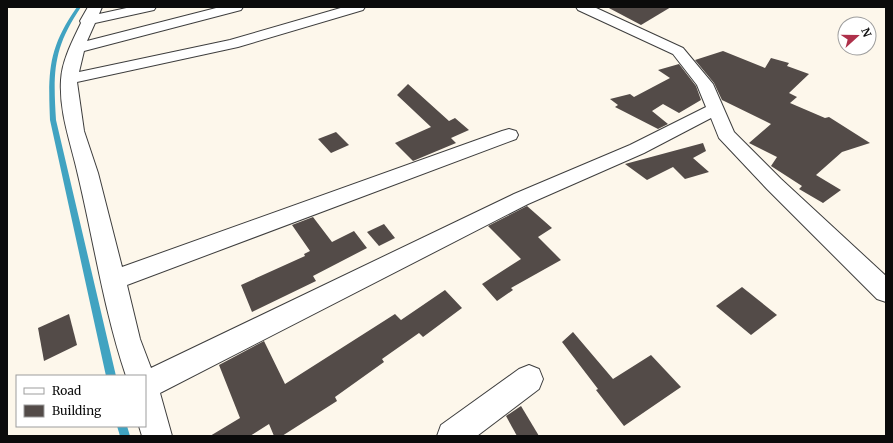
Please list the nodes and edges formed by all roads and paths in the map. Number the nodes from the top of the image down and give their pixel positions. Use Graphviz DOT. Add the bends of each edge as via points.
graph roads {
  1 [pos="149,7"];
  2 [pos="236,7"];
  3 [pos="358,7"];
  4 [pos="583,7"];
  5 [pos="91,14"];
  6 [pos="77,48"];
  7 [pos="69,79"];
  8 [pos="715,109"];
  9 [pos="508,135"];
  10 [pos="113,280"];
  11 [pos="886,292"];
  12 [pos="140,375"];
  13 [pos="529,379"];
  14 [pos="146,386"];
  15 [pos="146,396"];
  16 [pos="157,436"];
  17 [pos="452,436"];
  1 -- 5 [label="street"];
  2 -- 6 [label="street"];
  3 -- 7 [label="street" via="233,44"];
  4 -- 8 [label="street" via="678,51 705,84"];
  5 -- 6 [label="street"];
  6 -- 7 [label="street"];
  7 -- 10 [label="street" via="75,132 88,173"];
  8 -- 11 [label="street" via="726,134"];
  8 -- 14 [label="street" via="637,149 521,199"];
  9 -- 10 [label="street"];
  10 -- 12 [label="street" via="127,339"];
  13 -- 17 [label="street"];
  15 -- 16 [label="street"];
}
